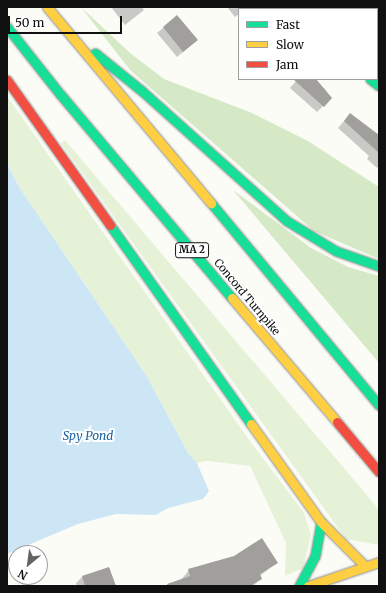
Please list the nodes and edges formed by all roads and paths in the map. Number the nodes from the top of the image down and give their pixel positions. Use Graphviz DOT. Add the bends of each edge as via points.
graph roads {
  1 [pos="47,7"];
  2 [pos="59,24"];
  3 [pos="7,27"];
  4 [pos="7,80"];
  5 [pos="379,266"];
  6 [pos="379,405"];
  7 [pos="379,472"];
  8 [pos="322,522"];
  9 [pos="379,562"];
  10 [pos="365,566"];
  11 [pos="374,575"];
  12 [pos="299,586"];
  13 [pos="308,586"];
  1 -- 2 [label="main road"];
  2 -- 5 [label="main road" via="142,91 287,221 336,251"];
  2 -- 6 [label="main road"];
  3 -- 7 [label="main road, Concord Turnpike / MA 2" via="60,94"];
  4 -- 8 [label="main road"];
  8 -- 10 [label="main road"];
  8 -- 12 [label="main road" via="315,556"];
  9 -- 10 [label="main road"];
  10 -- 11 [label="main road"];
  10 -- 13 [label="main road"];
}
